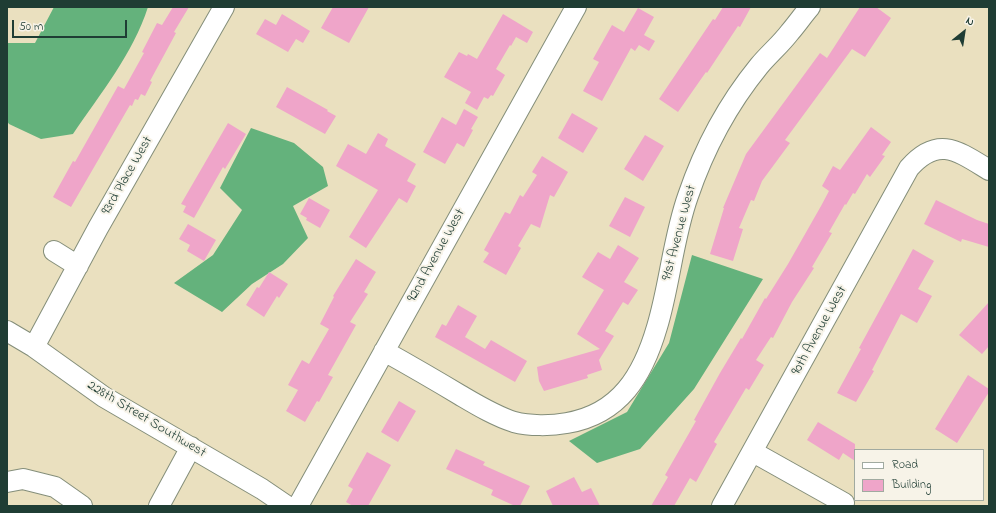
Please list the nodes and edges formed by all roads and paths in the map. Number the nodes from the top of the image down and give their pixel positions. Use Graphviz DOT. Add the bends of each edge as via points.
graph roads {
  1 [pos="224,7"];
  2 [pos="576,7"];
  3 [pos="810,7"];
  4 [pos="989,170"];
  5 [pos="54,251"];
  6 [pos="78,266"];
  7 [pos="7,331"];
  8 [pos="34,347"];
  9 [pos="384,351"];
  10 [pos="191,447"];
  11 [pos="753,452"];
  12 [pos="15,480"];
  13 [pos="844,503"];
  14 [pos="82,506"];
  15 [pos="159,506"];
  16 [pos="287,506"];
  17 [pos="298,506"];
  18 [pos="722,506"];
  1 -- 6 [label="street, 93rd Place West"];
  2 -- 9 [label="street, 92nd Avenue West"];
  3 -- 9 [label="street, 91st Avenue West" via="759,66 716,130 687,197 658,326 644,364 621,396 609,407 582,420 556,425 515,422 490,412"];
  4 -- 11 [label="street, 90th Avenue West" via="952,150 938,149 919,157 909,168"];
  5 -- 6 [label="street"];
  6 -- 8 [label="street, 93rd Place West"];
  7 -- 8 [label="street, 228th Street Southwest"];
  8 -- 10 [label="street, 228th Street Southwest" via="104,397"];
  9 -- 17 [label="street, 92nd Avenue West"];
  10 -- 15 [label="street"];
  10 -- 16 [label="street, 228th Street Southwest"];
  11 -- 13 [label="street"];
  11 -- 18 [label="street, 90th Avenue West"];
  12 -- 14 [label="street" via="55,487"];
}
